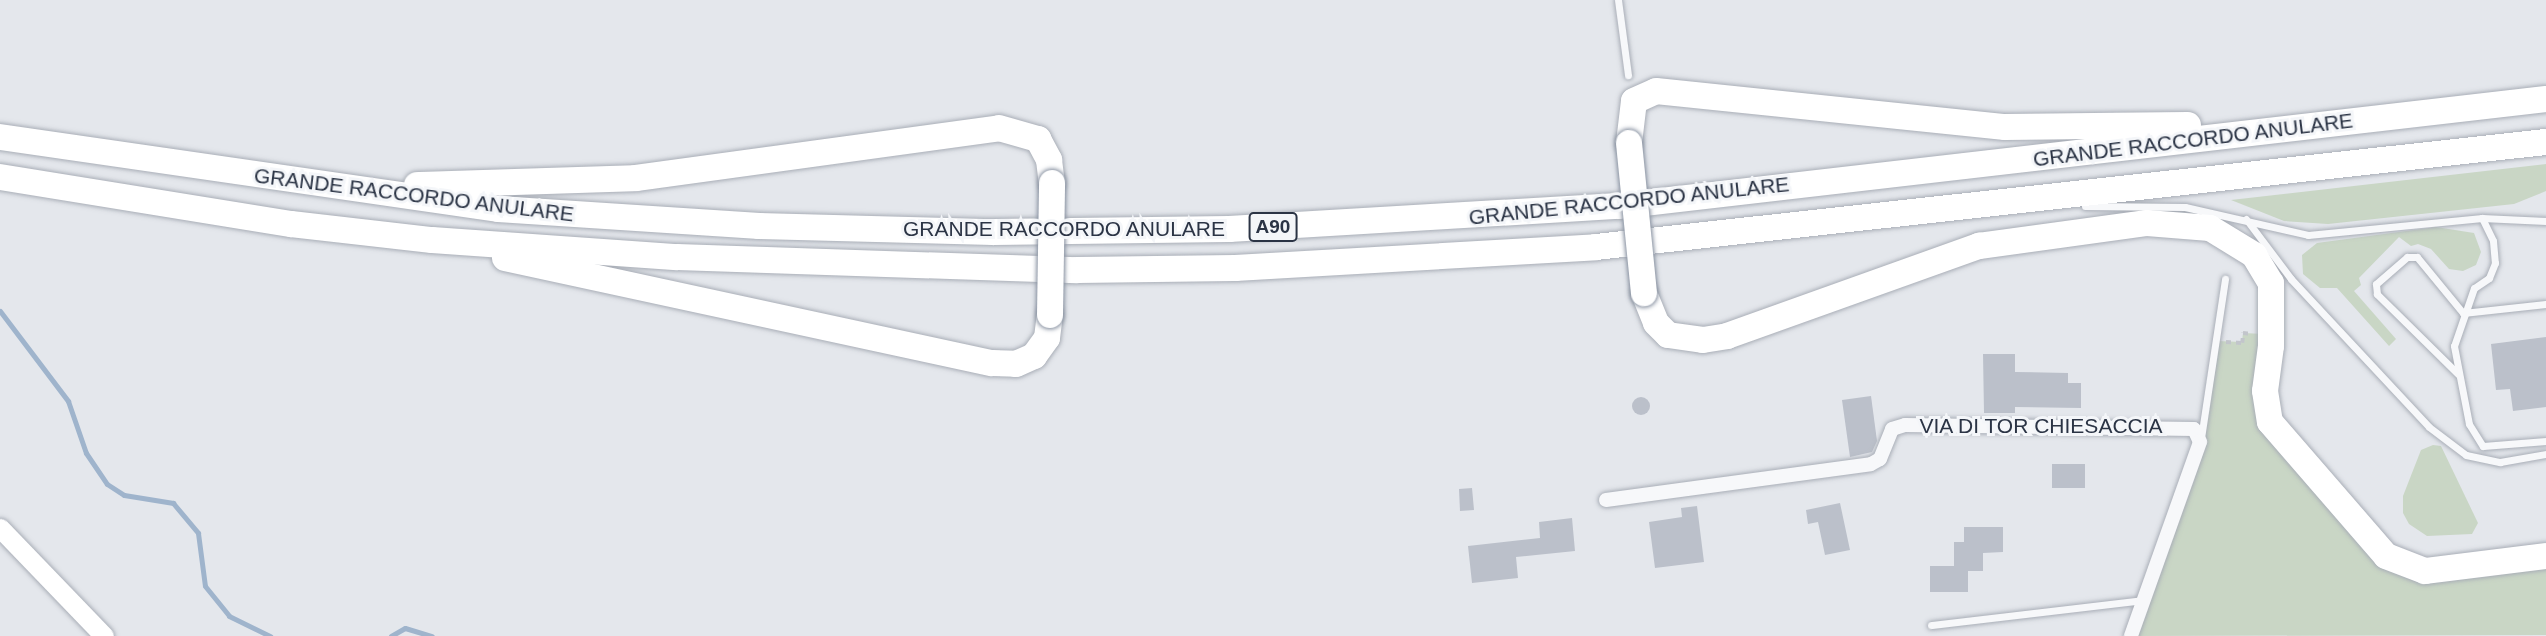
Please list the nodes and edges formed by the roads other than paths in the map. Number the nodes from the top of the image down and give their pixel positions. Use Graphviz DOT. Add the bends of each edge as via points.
graph roads {
  1 [pos="1618,0"];
  2 [pos="1628,75"];
  3 [pos="2546,99"];
  4 [pos="2326,124"];
  5 [pos="0,137"];
  6 [pos="2546,142"];
  7 [pos="0,177"];
  8 [pos="321,186"];
  9 [pos="1959,206"];
  10 [pos="2482,218"];
  11 [pos="2246,219"];
  12 [pos="2546,221"];
  13 [pos="432,240"];
  14 [pos="2225,279"];
  15 [pos="2546,304"];
  16 [pos="2463,313"];
  17 [pos="2458,374"];
  18 [pos="2546,441"];
  19 [pos="2200,442"];
  20 [pos="2546,454"];
  21 [pos="1605,500"];
  22 [pos="0,528"];
  23 [pos="2546,556"];
  24 [pos="2144,600"];
  25 [pos="1931,625"];
  26 [pos="104,636"];
  27 [pos="2131,636"];
  1 -- 2 [label="lane"];
  3 -- 4 [label="highway, GRANDE RACCORDO ANULARE / A90"];
  4 -- 8 [label="highway, GRANDE RACCORDO ANULARE / A90" via="1618,206 1229,229 993,232 759,226 498,209"];
  4 -- 23 [label="highway, bridge" via="2006,127 1656,92 1634,101 1629,143 1644,293 1654,319 1668,335 1688,341 1710,339 1979,246 2082,230 2178,223 2222,232 2254,255 2271,283 2272,334 2264,391 2270,422 2386,556 2426,571"];
  5 -- 8 [label="highway, GRANDE RACCORDO ANULARE / A90"];
  6 -- 9 [label="highway, GRANDE RACCORDO ANULARE / A90"];
  7 -- 13 [label="highway, GRANDE RACCORDO ANULARE / A90" via="291,224"];
  8 -- 13 [label="highway, bridge" via="636,178 999,128 1038,139 1049,160 1047,338 1034,356 1016,364 992,363"];
  9 -- 11 [label="lane" via="2150,204"];
  9 -- 13 [label="highway, GRANDE RACCORDO ANULARE / A90" via="1596,247 1235,268 930,268"];
  10 -- 11 [label="lane" via="2325,236 2290,233"];
  10 -- 12 [label="lane"];
  10 -- 16 [label="lane" via="2493,241 2495,263 2489,278 2474,288"];
  11 -- 20 [label="lane" via="2291,279 2429,427 2466,455 2500,462"];
  14 -- 19 [label="lane"];
  15 -- 16 [label="lane"];
  16 -- 17 [label="lane" via="2454,346"];
  16 -- 17 [label="lane" via="2417,257 2407,257 2376,284 2377,294"];
  17 -- 18 [label="lane" via="2469,424 2483,446"];
  19 -- 21 [label="street, VIA DI TOR CHIESACCIA" via="2194,429 2183,427 1905,425 1892,429 1880,459 1871,464"];
  19 -- 24 [label="street"];
  22 -- 26 [label="street"];
  24 -- 25 [label="lane"];
  24 -- 27 [label="street"];
}
